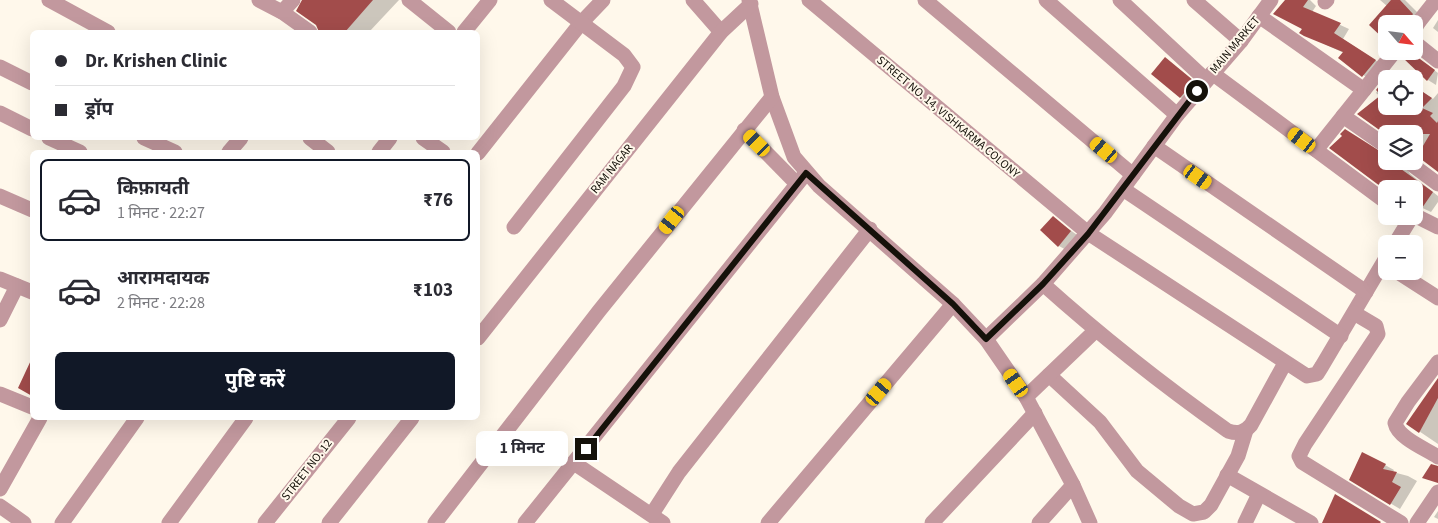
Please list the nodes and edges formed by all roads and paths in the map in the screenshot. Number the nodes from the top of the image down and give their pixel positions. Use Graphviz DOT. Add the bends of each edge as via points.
graph roads {
  1 [pos="48,0"];
  2 [pos="259,0"];
  3 [pos="293,0"];
  4 [pos="409,0"];
  5 [pos="490,0"];
  6 [pos="551,0"];
  7 [pos="603,0"];
  8 [pos="693,0"];
  9 [pos="809,0"];
  10 [pos="925,0"];
  11 [pos="1046,0"];
  12 [pos="1120,0"];
  13 [pos="1194,0"];
  14 [pos="1271,0"];
  15 [pos="1436,0"];
  16 [pos="750,2"];
  17 [pos="1064,6"];
  18 [pos="282,12"];
  19 [pos="1259,16"];
  20 [pos="1423,17"];
  21 [pos="581,24"];
  22 [pos="104,30"];
  23 [pos="307,30"];
  24 [pos="447,30"];
  25 [pos="466,30"];
  26 [pos="721,32"];
  27 [pos="1241,41"];
  28 [pos="1423,49"];
  29 [pos="1388,60"];
  30 [pos="1438,61"];
  31 [pos="0,67"];
  32 [pos="1209,76"];
  33 [pos="30,82"];
  34 [pos="1364,90"];
  35 [pos="772,97"];
  36 [pos="0,113"];
  37 [pos="1177,115"];
  38 [pos="1343,116"];
  39 [pos="30,128"];
  40 [pos="744,130"];
  41 [pos="53,140"];
  42 [pos="148,140"];
  43 [pos="239,140"];
  44 [pos="313,140"];
  45 [pos="388,140"];
  46 [pos="426,140"];
  47 [pos="1378,140"];
  48 [pos="1154,146"];
  49 [pos="76,150"];
  50 [pos="170,150"];
  51 [pos="231,150"];
  52 [pos="325,150"];
  53 [pos="381,150"];
  54 [pos="440,150"];
  55 [pos="480,150"];
  56 [pos="1316,150"];
  57 [pos="1419,170"];
  58 [pos="1134,175"];
  59 [pos="802,178"];
  60 [pos="1438,184"];
  61 [pos="1123,189"];
  62 [pos="0,196"];
  63 [pos="1378,196"];
  64 [pos="30,209"];
  65 [pos="514,227"];
  66 [pos="870,230"];
  67 [pos="1088,234"];
  68 [pos="1378,277"];
  69 [pos="0,279"];
  70 [pos="1411,280"];
  71 [pos="1043,284"];
  72 [pos="17,286"];
  73 [pos="30,291"];
  74 [pos="1366,292"];
  75 [pos="1438,298"];
  76 [pos="953,304"];
  77 [pos="1354,312"];
  78 [pos="0,320"];
  79 [pos="1095,331"];
  80 [pos="480,335"];
  81 [pos="1341,336"];
  82 [pos="986,339"];
  83 [pos="1438,362"];
  84 [pos="1285,363"];
  85 [pos="1049,375"];
  86 [pos="0,394"];
  87 [pos="1026,397"];
  88 [pos="30,406"];
  89 [pos="1035,413"];
  90 [pos="39,420"];
  91 [pos="136,420"];
  92 [pos="245,420"];
  93 [pos="347,420"];
  94 [pos="405,420"];
  95 [pos="1246,430"];
  96 [pos="1438,457"];
  97 [pos="574,463"];
  98 [pos="1227,475"];
  99 [pos="1,485"];
  100 [pos="1073,485"];
  101 [pos="1438,492"];
  102 [pos="1259,494"];
  103 [pos="0,506"];
  104 [pos="658,519"];
  105 [pos="24,523"];
  106 [pos="62,523"];
  107 [pos="168,523"];
  108 [pos="265,523"];
  109 [pos="329,523"];
  110 [pos="435,523"];
  111 [pos="526,523"];
  112 [pos="768,523"];
  113 [pos="932,523"];
  114 [pos="1039,523"];
  115 [pos="1090,523"];
  116 [pos="1245,523"];
  117 [pos="1310,523"];
  118 [pos="1401,523"];
  119 [pos="1417,523"];
  1 -- 22 [label="street"];
  2 -- 18 [label="street"];
  3 -- 18 [label="street"];
  4 -- 24 [label="street"];
  5 -- 25 [label="street"];
  6 -- 21 [label="street"];
  7 -- 21 [label="street"];
  8 -- 26 [label="street"];
  9 -- 67 [label="street, STREET NO. 14, VISHKARMA COLONY"];
  10 -- 58 [label="street"];
  11 -- 17 [label="street"];
  12 -- 32 [label="street"];
  13 -- 27 [label="street"];
  14 -- 19 [label="street, MAIN MARKET"];
  15 -- 20 [label="street"];
  16 -- 26 [label="street, RAM NAGAR"];
  16 -- 35 [label="street"];
  17 -- 37 [label="street"];
  18 -- 23 [label="street"];
  19 -- 27 [label="street, MAIN MARKET"];
  19 -- 34 [label="street"];
  21 -- 55 [label="street"];
  21 -- 65 [label="street" via="630,61 632,71 624,86"];
  26 -- 80 [label="street, RAM NAGAR"];
  27 -- 32 [label="street, MAIN MARKET"];
  28 -- 30 [label="street"];
  29 -- 34 [label="street"];
  31 -- 33 [label="street"];
  32 -- 37 [label="street, MAIN MARKET"];
  32 -- 56 [label="street"];
  34 -- 38 [label="street"];
  35 -- 40 [label="street"];
  35 -- 59 [label="street"];
  36 -- 39 [label="street"];
  37 -- 48 [label="street, MAIN MARKET"];
  38 -- 47 [label="street"];
  38 -- 56 [label="street"];
  40 -- 59 [label="street"];
  40 -- 110 [label="street"];
  41 -- 49 [label="street"];
  42 -- 50 [label="street"];
  43 -- 51 [label="street"];
  44 -- 52 [label="street"];
  45 -- 53 [label="street"];
  46 -- 54 [label="street"];
  48 -- 58 [label="street, MAIN MARKET"];
  48 -- 74 [label="street"];
  56 -- 63 [label="street"];
  57 -- 60 [label="street"];
  58 -- 61 [label="street, MAIN MARKET"];
  59 -- 66 [label="street"];
  59 -- 97 [label="street"];
  61 -- 67 [label="street, MAIN MARKET"];
  61 -- 81 [label="street"];
  62 -- 64 [label="street"];
  66 -- 76 [label="street"];
  66 -- 104 [label="street" via="678,472"];
  67 -- 71 [label="street, MAIN MARKET"];
  67 -- 84 [label="street, STREET NO. 14, VISHKARMA COLONY"];
  68 -- 74 [label="street"];
  69 -- 72 [label="street"];
  70 -- 75 [label="street"];
  71 -- 79 [label="street"];
  71 -- 82 [label="street, MAIN MARKET"];
  72 -- 73 [label="street"];
  72 -- 78 [label="street"];
  74 -- 77 [label="street"];
  76 -- 82 [label="street"];
  76 -- 112 [label="street"];
  77 -- 81 [label="street"];
  77 -- 118 [label="street" via="1376,326 1378,334 1300,456 1302,462"];
  79 -- 85 [label="street"];
  79 -- 95 [label="street" via="1228,431"];
  81 -- 84 [label="street, STREET NO. 14, VISHKARMA COLONY" via="1312,376"];
  82 -- 87 [label="street"];
  83 -- 96 [label="street" via="1395,423 1403,435"];
  84 -- 95 [label="street"];
  85 -- 87 [label="street"];
  85 -- 98 [label="street" via="1100,422 1138,470 1189,512 1204,512"];
  86 -- 88 [label="street"];
  87 -- 89 [label="street"];
  89 -- 100 [label="street"];
  89 -- 113 [label="street"];
  90 -- 99 [label="street"];
  91 -- 106 [label="street"];
  92 -- 107 [label="street"];
  93 -- 108 [label="street, STREET NO. 12"];
  94 -- 109 [label="street"];
  95 -- 98 [label="street"];
  97 -- 104 [label="street"];
  97 -- 111 [label="street"];
  98 -- 102 [label="street"];
  100 -- 114 [label="street"];
  100 -- 115 [label="street"];
  101 -- 119 [label="street"];
  102 -- 116 [label="street"];
  102 -- 117 [label="street"];
  103 -- 105 [label="street"];
}
